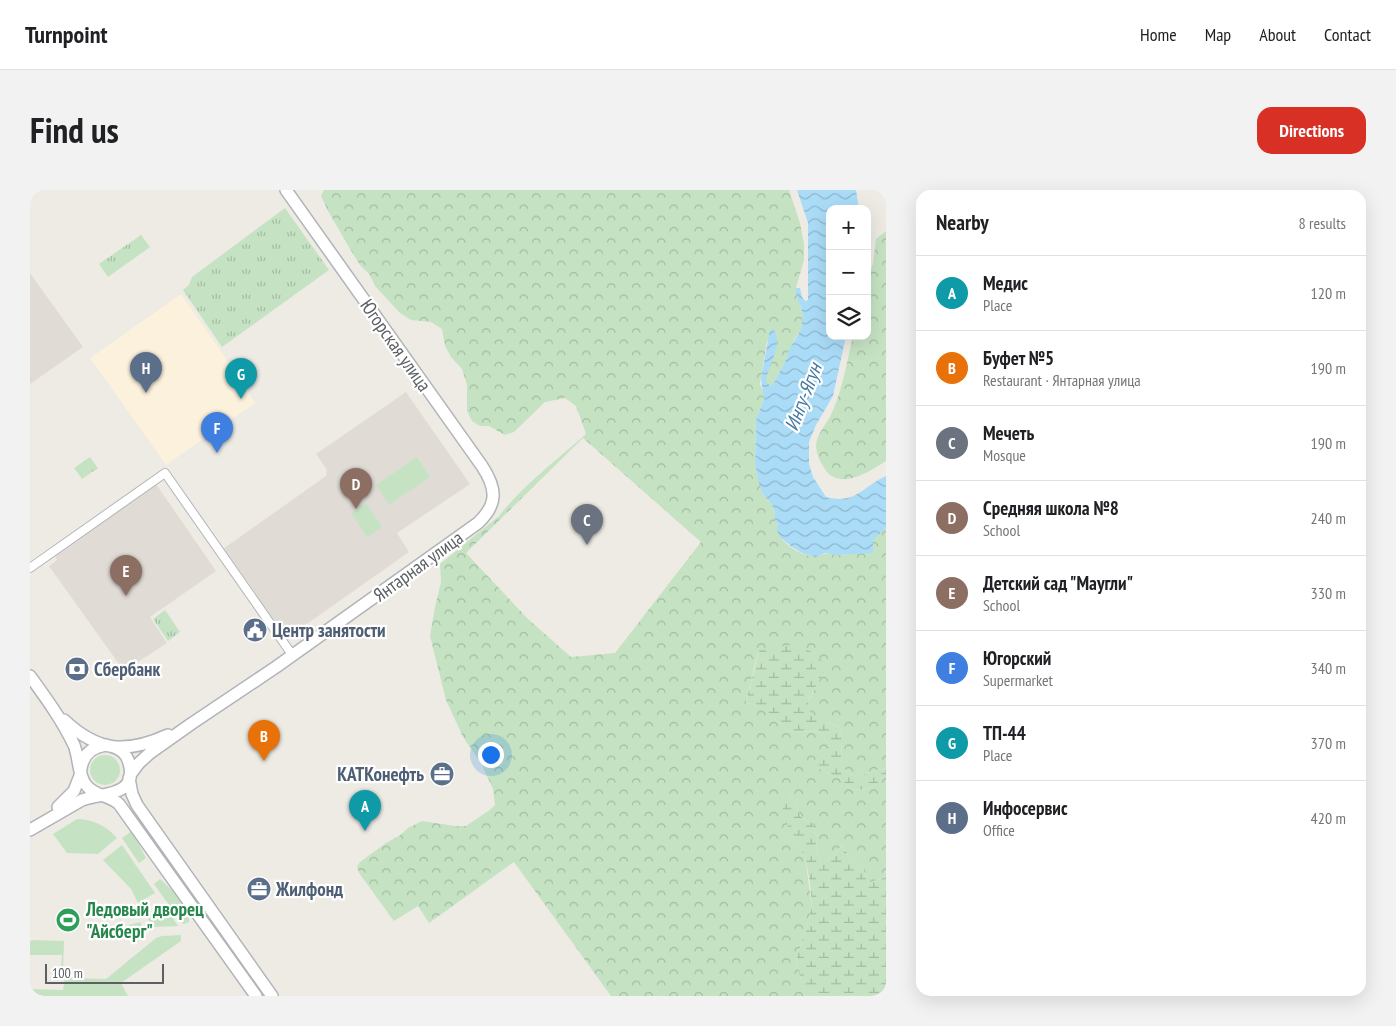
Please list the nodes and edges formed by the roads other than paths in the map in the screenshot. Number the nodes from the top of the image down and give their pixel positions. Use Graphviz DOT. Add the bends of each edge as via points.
graph roads {
  1 [pos="286,190"];
  2 [pos="492,505"];
  3 [pos="30,568"];
  4 [pos="293,656"];
  5 [pos="30,676"];
  6 [pos="56,712"];
  7 [pos="191,724"];
  8 [pos="108,746"];
  9 [pos="81,771"];
  10 [pos="129,777"];
  11 [pos="104,795"];
  12 [pos="42,822"];
  13 [pos="30,830"];
  14 [pos="256,996"];
  15 [pos="272,996"];
  1 -- 2 [label="street, Югорская улица" via="488,476 493,489"];
  2 -- 4 [label="street, Янтарная улица" via="478,523"];
  3 -- 4 [label="street" via="165,473"];
  4 -- 7 [label="street, Янтарная улица"];
  5 -- 6 [label="street"];
  6 -- 8 [label="street" via="84,737"];
  6 -- 9 [label="street" via="74,745"];
  7 -- 8 [label="street" via="148,743"];
  7 -- 10 [label="street" via="144,758"];
  8 -- 9 [label="street" via="94,748 87,753"];
  8 -- 10 [label="street" via="121,750 126,756 130,766"];
  9 -- 11 [label="street" via="88,788"];
  9 -- 12 [label="street" via="71,795"];
  10 -- 11 [label="street" via="120,790"];
  10 -- 15 [label="street" via="137,805"];
  11 -- 12 [label="street" via="82,800"];
  11 -- 14 [label="street" via="122,808"];
  12 -- 13 [label="street"];
}
